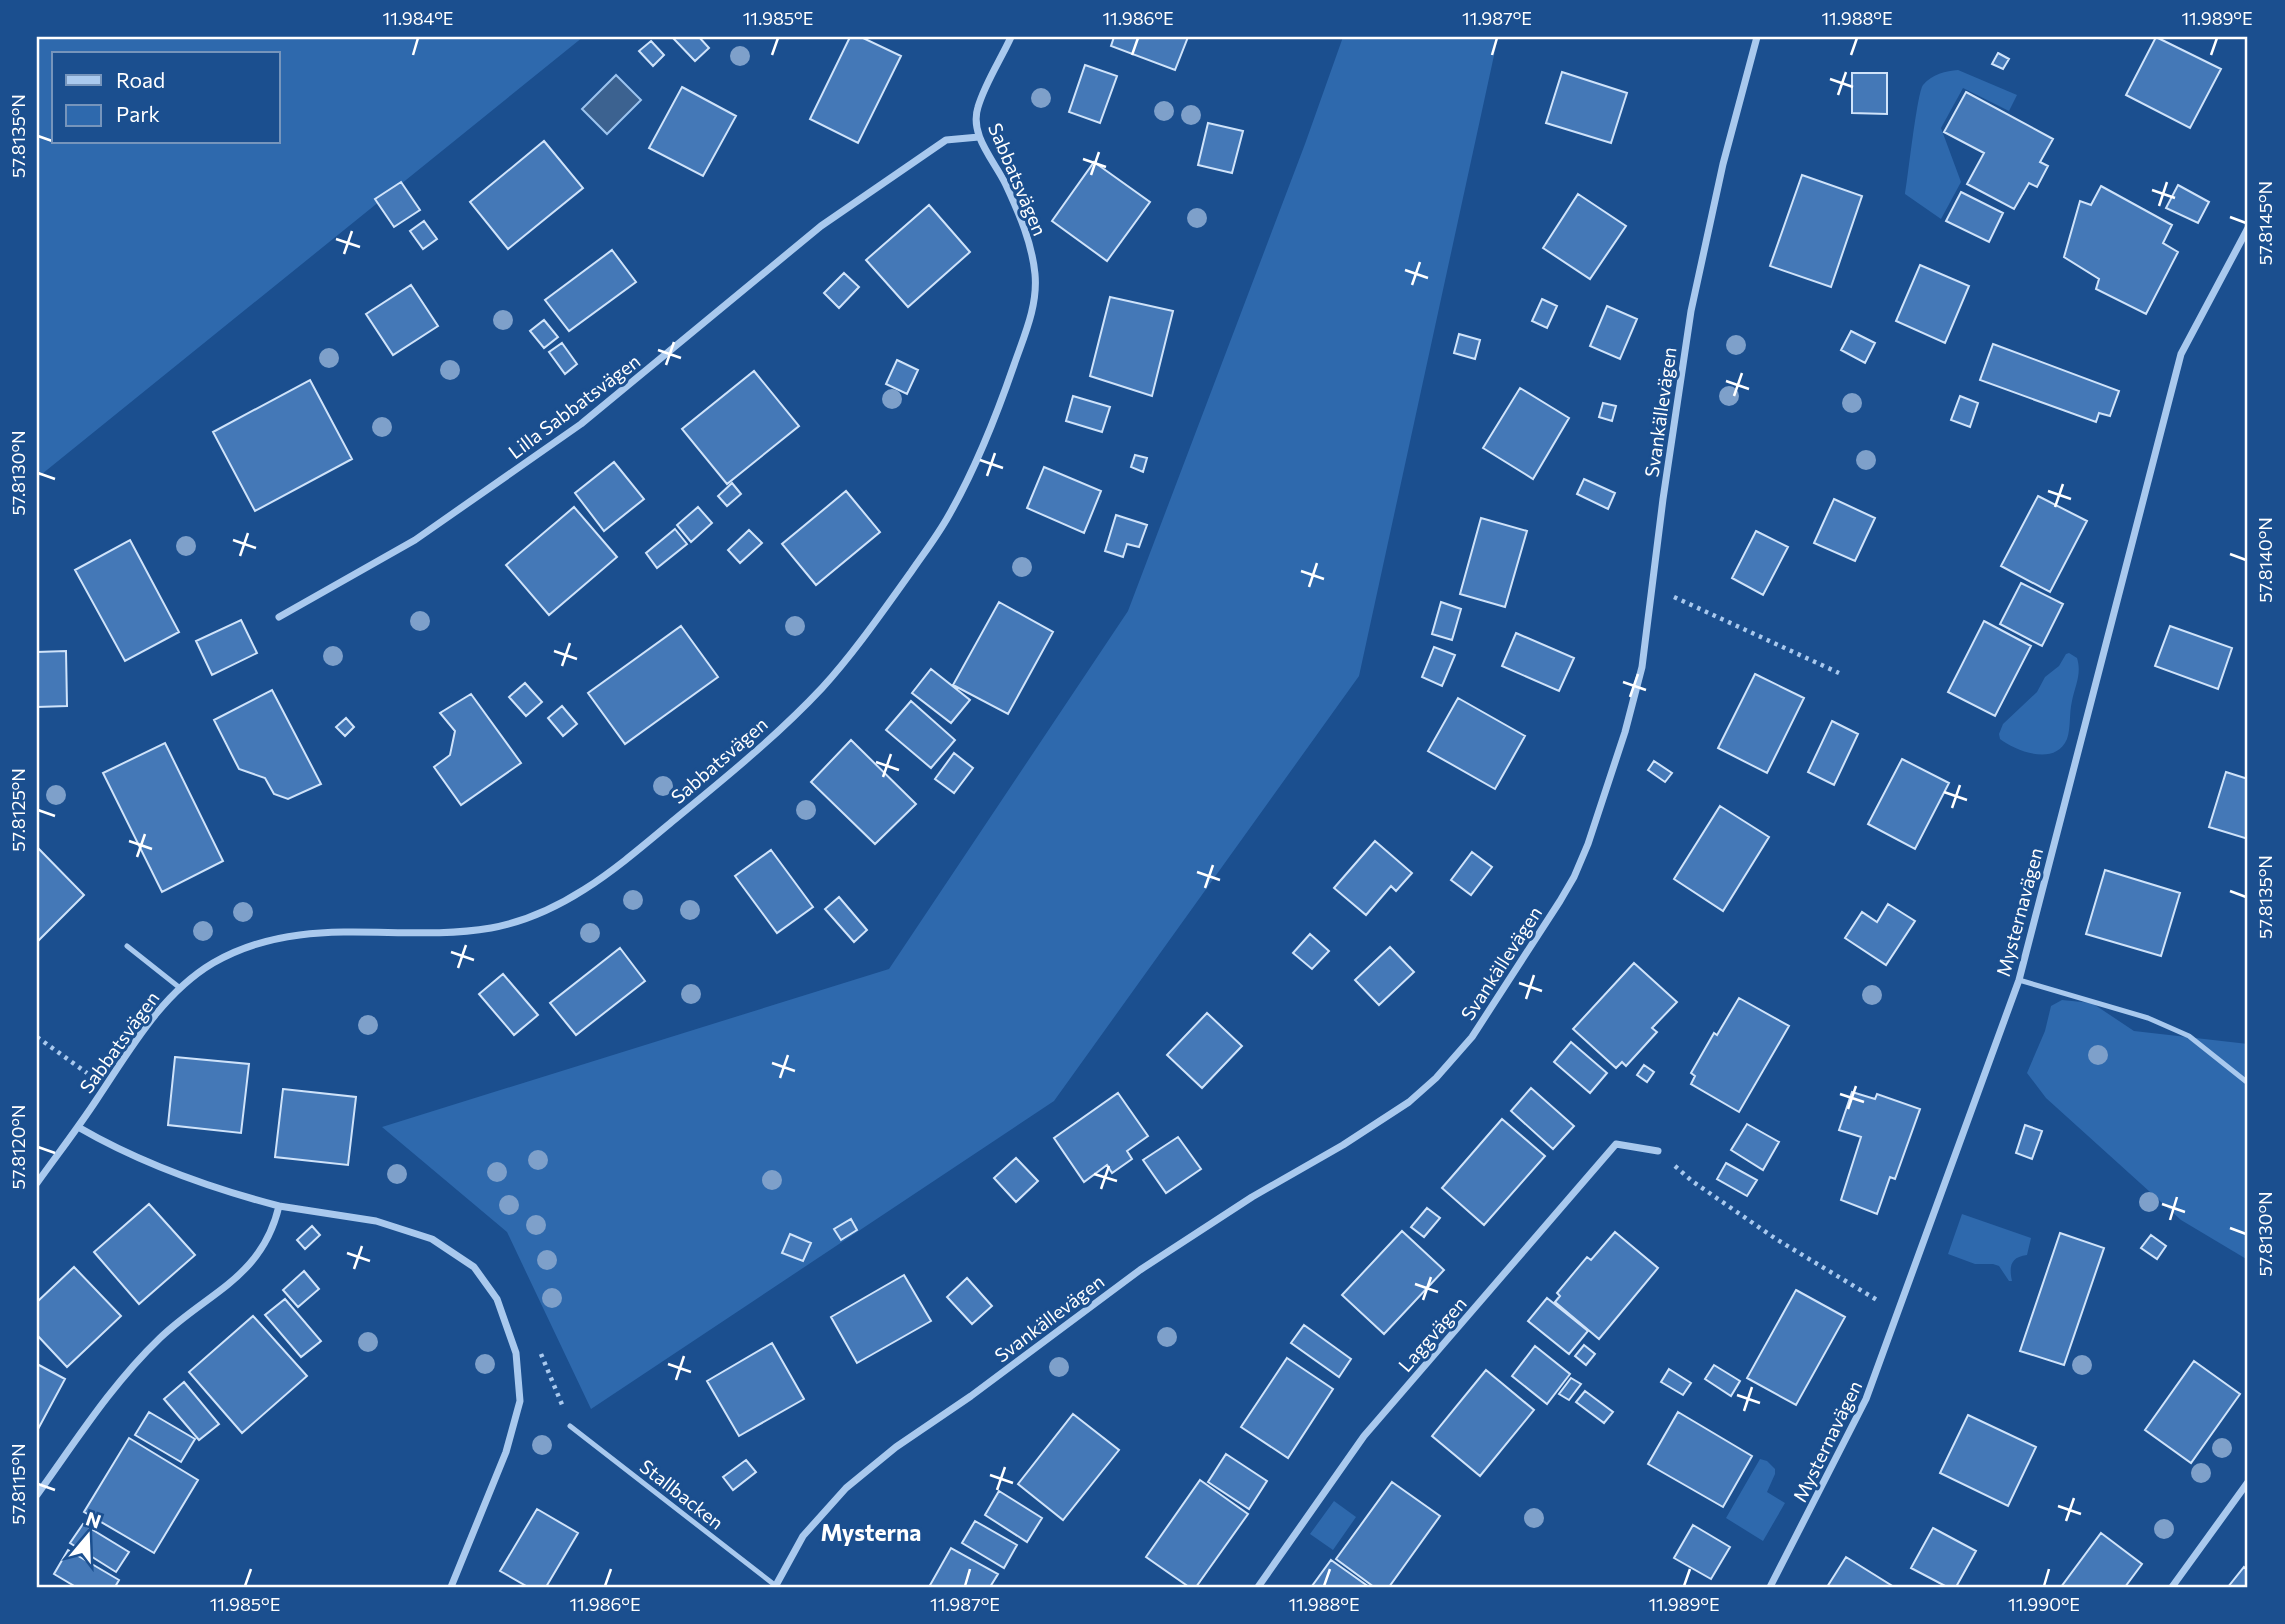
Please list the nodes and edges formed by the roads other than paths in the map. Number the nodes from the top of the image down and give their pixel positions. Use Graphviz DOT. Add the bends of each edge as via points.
graph roads {
  1 [pos="1012,37"];
  2 [pos="1757,37"];
  3 [pos="979,137"];
  4 [pos="2248,228"];
  5 [pos="279,617"];
  6 [pos="127,946"];
  7 [pos="2019,980"];
  8 [pos="180,988"];
  9 [pos="2248,1083"];
  10 [pos="78,1127"];
  11 [pos="1658,1151"];
  12 [pos="37,1183"];
  13 [pos="279,1206"];
  14 [pos="570,1426"];
  15 [pos="2248,1482"];
  16 [pos="37,1495"];
  17 [pos="451,1587"];
  18 [pos="775,1587"];
  19 [pos="1258,1587"];
  20 [pos="1770,1587"];
  21 [pos="2172,1587"];
  1 -- 3 [label="street, Sabbatsvägen" via="977,108"];
  2 -- 18 [label="street, Svankällevägen" via="1691,311 1639,680 1588,844 1560,901 1472,1037 1436,1078 1400,1109 1140,1270 896,1447 846,1488 803,1536"];
  3 -- 5 [label="street, Lilla Sabbatsvägen" via="946,140 821,226 581,424 415,540"];
  3 -- 8 [label="street, Sabbatsvägen" via="1028,239 1035,303 993,423 948,518 822,688 730,773 612,870 579,894 538,914 454,934 327,931 289,936 216,962"];
  4 -- 7 [label="street, Mysternavägen" via="2181,354"];
  6 -- 8 [label="lane"];
  7 -- 9 [label="lane" via="2179,1031"];
  7 -- 20 [label="street, Mysternavägen" via="1867,1399"];
  8 -- 10 [label="street, Sabbatsvägen" via="150,1021"];
  10 -- 12 [label="street, Sabbatsvägen"];
  10 -- 13 [label="street" via="165,1168"];
  11 -- 19 [label="street, Laggvägen" via="1616,1144 1364,1437"];
  13 -- 16 [label="street" via="254,1262 160,1337 106,1397"];
  13 -- 17 [label="street" via="376,1221 432,1239 474,1267 497,1299 516,1353 520,1401 506,1451"];
  14 -- 18 [label="lane, Stallbacken"];
  15 -- 21 [label="street"];
}
